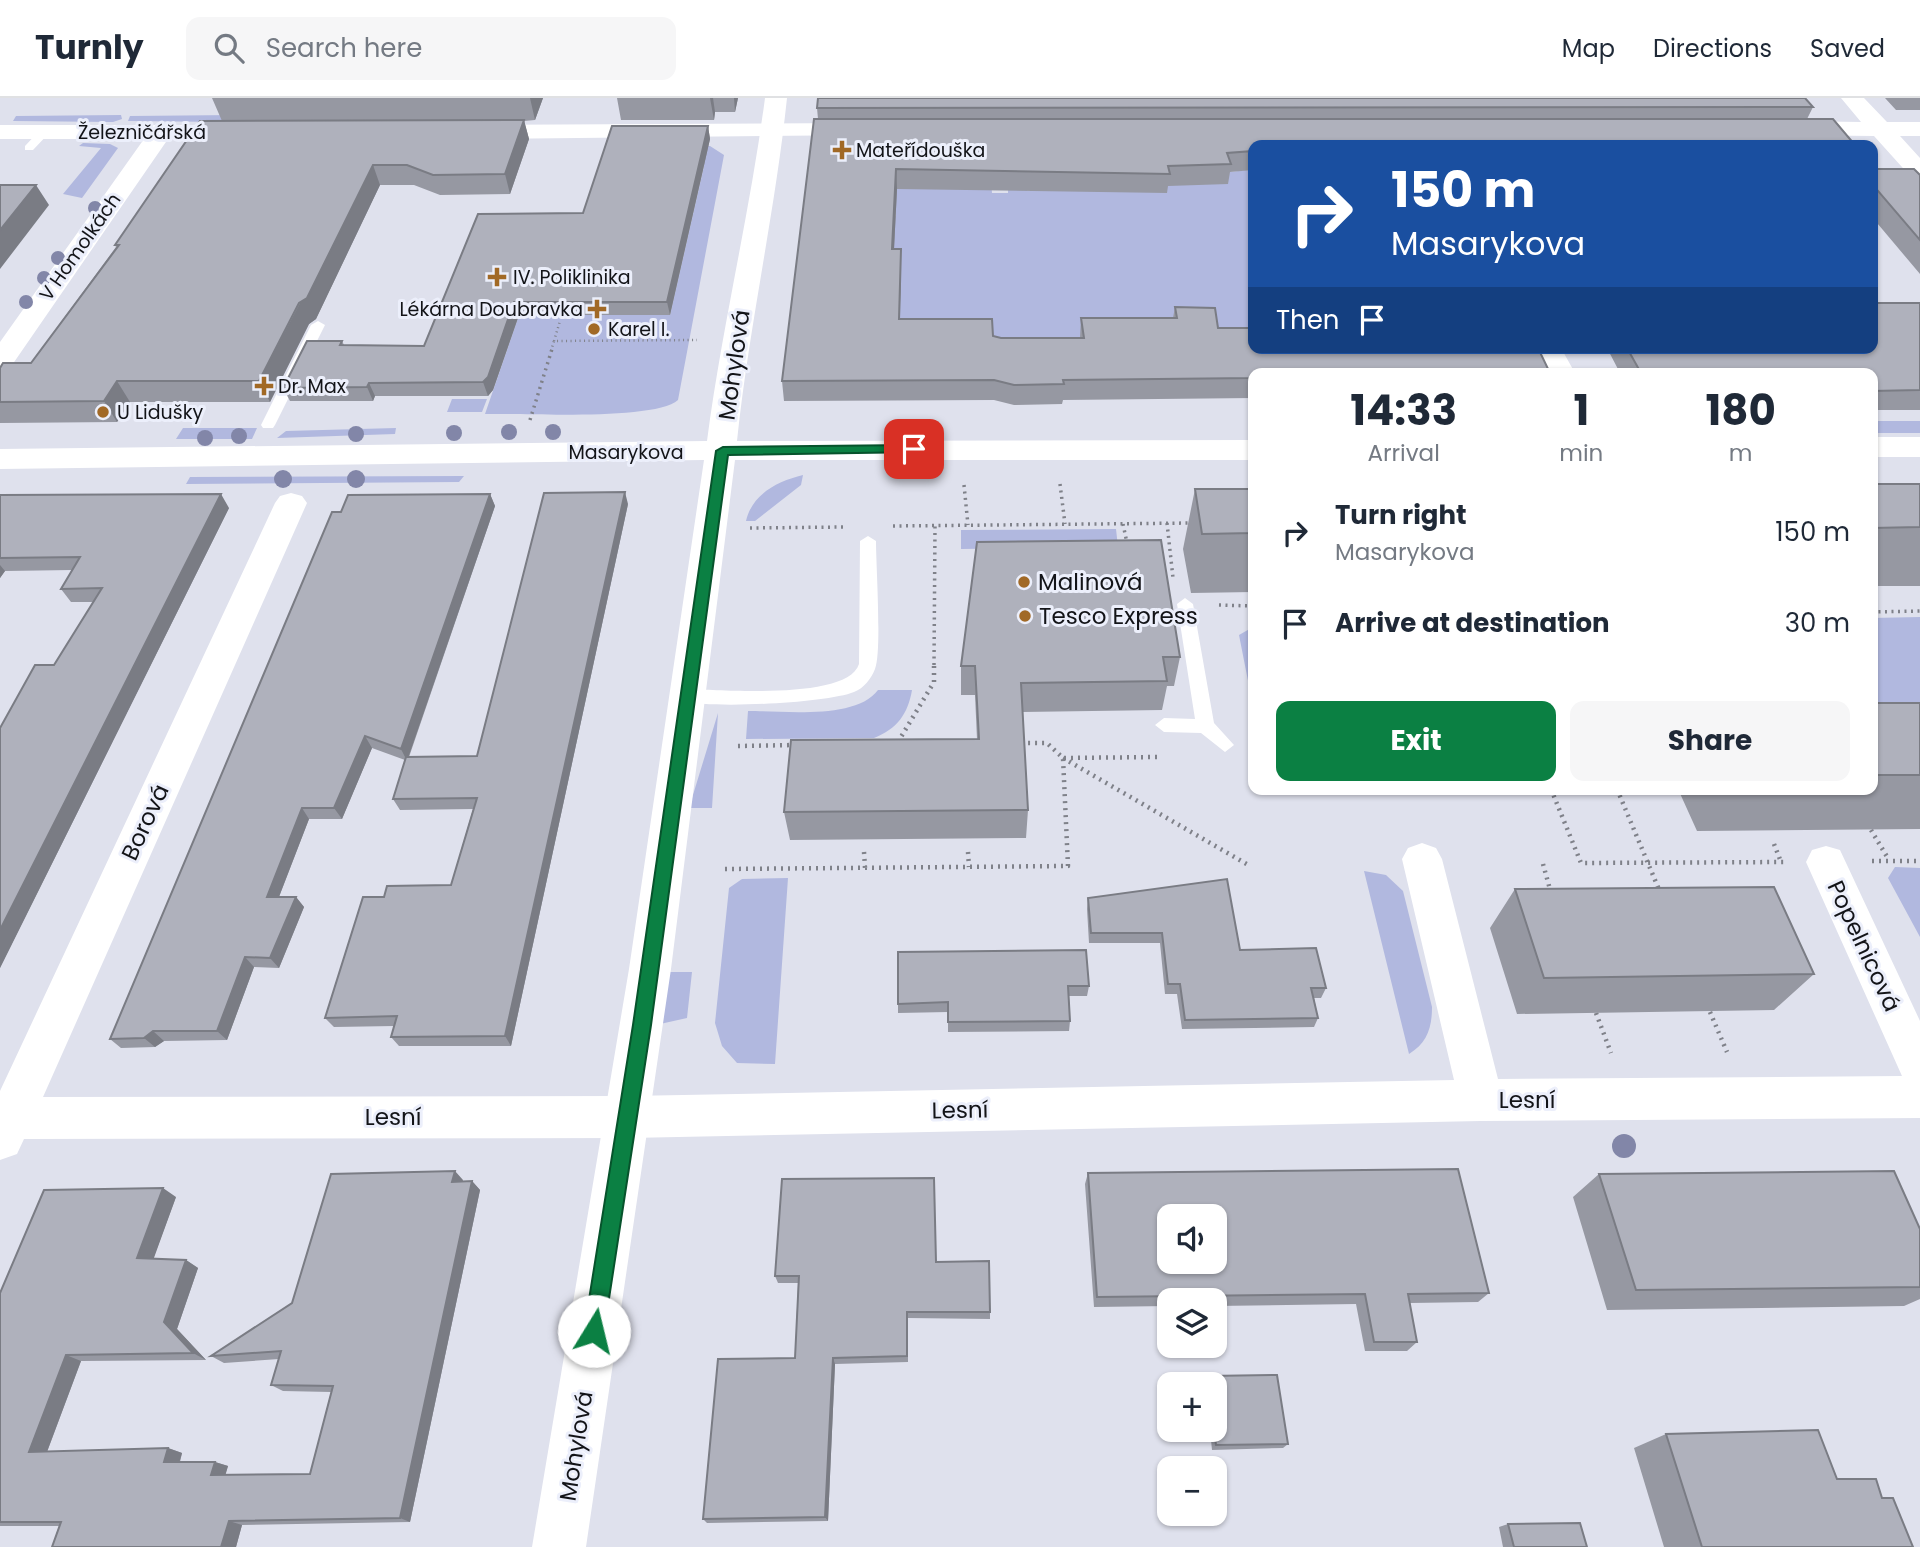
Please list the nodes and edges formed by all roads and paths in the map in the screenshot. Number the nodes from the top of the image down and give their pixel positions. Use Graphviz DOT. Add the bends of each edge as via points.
graph roads {
  1 [pos="776,98"];
  2 [pos="1852,98"];
  3 [pos="1765,128"];
  4 [pos="1881,129"];
  5 [pos="1920,129"];
  6 [pos="891,130"];
  7 [pos="0,131"];
  8 [pos="771,131"];
  9 [pos="268,132"];
  10 [pos="454,132"];
  11 [pos="160,133"];
  12 [pos="1920,172"];
  13 [pos="560,321"];
  14 [pos="318,326"];
  15 [pos="701,340"];
  16 [pos="554,341"];
  17 [pos="0,362"];
  18 [pos="529,421"];
  19 [pos="268,425"];
  20 [pos="1878,447"];
  21 [pos="1920,447"];
  22 [pos="1248,450"];
  23 [pos="723,451"];
  24 [pos="0,459"];
  25 [pos="964,484"];
  26 [pos="1047,484"];
  27 [pos="291,503"];
  28 [pos="1206,523"];
  29 [pos="1065,524"];
  30 [pos="1124,524"];
  31 [pos="968,525"];
  32 [pos="889,526"];
  33 [pos="935,526"];
  34 [pos="854,527"];
  35 [pos="712,528"];
  36 [pos="868,541"];
  37 [pos="1138,543"];
  38 [pos="1159,543"];
  39 [pos="1169,543"];
  40 [pos="1185,604"];
  41 [pos="1920,611"];
  42 [pos="1878,612"];
  43 [pos="690,696"];
  44 [pos="1164,725"];
  45 [pos="1205,726"];
  46 [pos="884,743"];
  47 [pos="897,743"];
  48 [pos="911,743"];
  49 [pos="1020,743"];
  50 [pos="804,745"];
  51 [pos="1224,745"];
  52 [pos="738,746"];
  53 [pos="1169,757"];
  54 [pos="1063,758"];
  55 [pos="1553,795"];
  56 [pos="1619,795"];
  57 [pos="1871,830"];
  58 [pos="1774,844"];
  59 [pos="864,852"];
  60 [pos="968,852"];
  61 [pos="1422,859"];
  62 [pos="1889,861"];
  63 [pos="1826,862"];
  64 [pos="1647,863"];
  65 [pos="1543,864"];
  66 [pos="1250,866"];
  67 [pos="969,867"];
  68 [pos="865,868"];
  69 [pos="725,869"];
  70 [pos="1553,900"];
  71 [pos="1663,901"];
  72 [pos="1710,1012"];
  73 [pos="1597,1013"];
  74 [pos="1731,1062"];
  75 [pos="1614,1064"];
  76 [pos="1920,1068"];
  77 [pos="1920,1097"];
  78 [pos="1481,1100"];
  79 [pos="629,1116"];
  80 [pos="4,1125"];
  81 [pos="559,1547"];
  1 -- 8 [label="street, Mohylová"];
  2 -- 4 [label="street"];
  3 -- 4 [label="street"];
  4 -- 5 [label="street"];
  4 -- 12 [label="street"];
  6 -- 8 [label="street"];
  7 -- 11 [label="street, Železničářská" via="37,140"];
  8 -- 10 [label="street"];
  8 -- 23 [label="street, Mohylová" via="729,387"];
  9 -- 11 [label="street, Železničářská"];
  11 -- 17 [label="street, V Homolkách"];
  13 -- 16 [label="path"];
  14 -- 19 [label="lane"];
  15 -- 16 [label="path"];
  16 -- 18 [label="path"];
  20 -- 21 [label="street"];
  22 -- 23 [label="street, Masarykova"];
  23 -- 24 [label="street, Masarykova"];
  23 -- 35 [label="street, Mohylová"];
  25 -- 31 [label="path"];
  26 -- 29 [label="path" via="1061,484"];
  27 -- 80 [label="street, Borová"];
  28 -- 30 [label="path"];
  29 -- 30 [label="path"];
  29 -- 31 [label="path"];
  30 -- 37 [label="path" via="1127,543"];
  31 -- 33 [label="path"];
  32 -- 33 [label="path"];
  33 -- 47 [label="path" via="934,682"];
  34 -- 35 [label="path"];
  35 -- 43 [label="street, Mohylová"];
  36 -- 43 [label="lane" via="868,664 858,680 834,691"];
  38 -- 39 [label="path"];
  40 -- 45 [label="lane"];
  41 -- 42 [label="path"];
  43 -- 79 [label="street, Mohylová"];
  44 -- 45 [label="lane"];
  45 -- 51 [label="lane"];
  46 -- 47 [label="path"];
  47 -- 48 [label="path"];
  49 -- 54 [label="path" via="1047,743"];
  50 -- 52 [label="path"];
  53 -- 54 [label="path"];
  54 -- 66 [label="path"];
  54 -- 67 [label="path" via="1068,866"];
  55 -- 64 [label="path" via="1581,863"];
  56 -- 64 [label="path"];
  57 -- 62 [label="path"];
  58 -- 64 [label="path" via="1781,862"];
  59 -- 68 [label="path"];
  60 -- 67 [label="path"];
  61 -- 78 [label="street"];
  63 -- 76 [label="street, Popelnicová"];
  64 -- 71 [label="path"];
  65 -- 70 [label="path"];
  67 -- 68 [label="path"];
  68 -- 69 [label="path"];
  72 -- 74 [label="path"];
  73 -- 75 [label="path"];
  77 -- 78 [label="street, Lesní"];
  78 -- 79 [label="street, Lesní"];
  79 -- 80 [label="street, Lesní"];
  79 -- 81 [label="street, Mohylová"];
}
